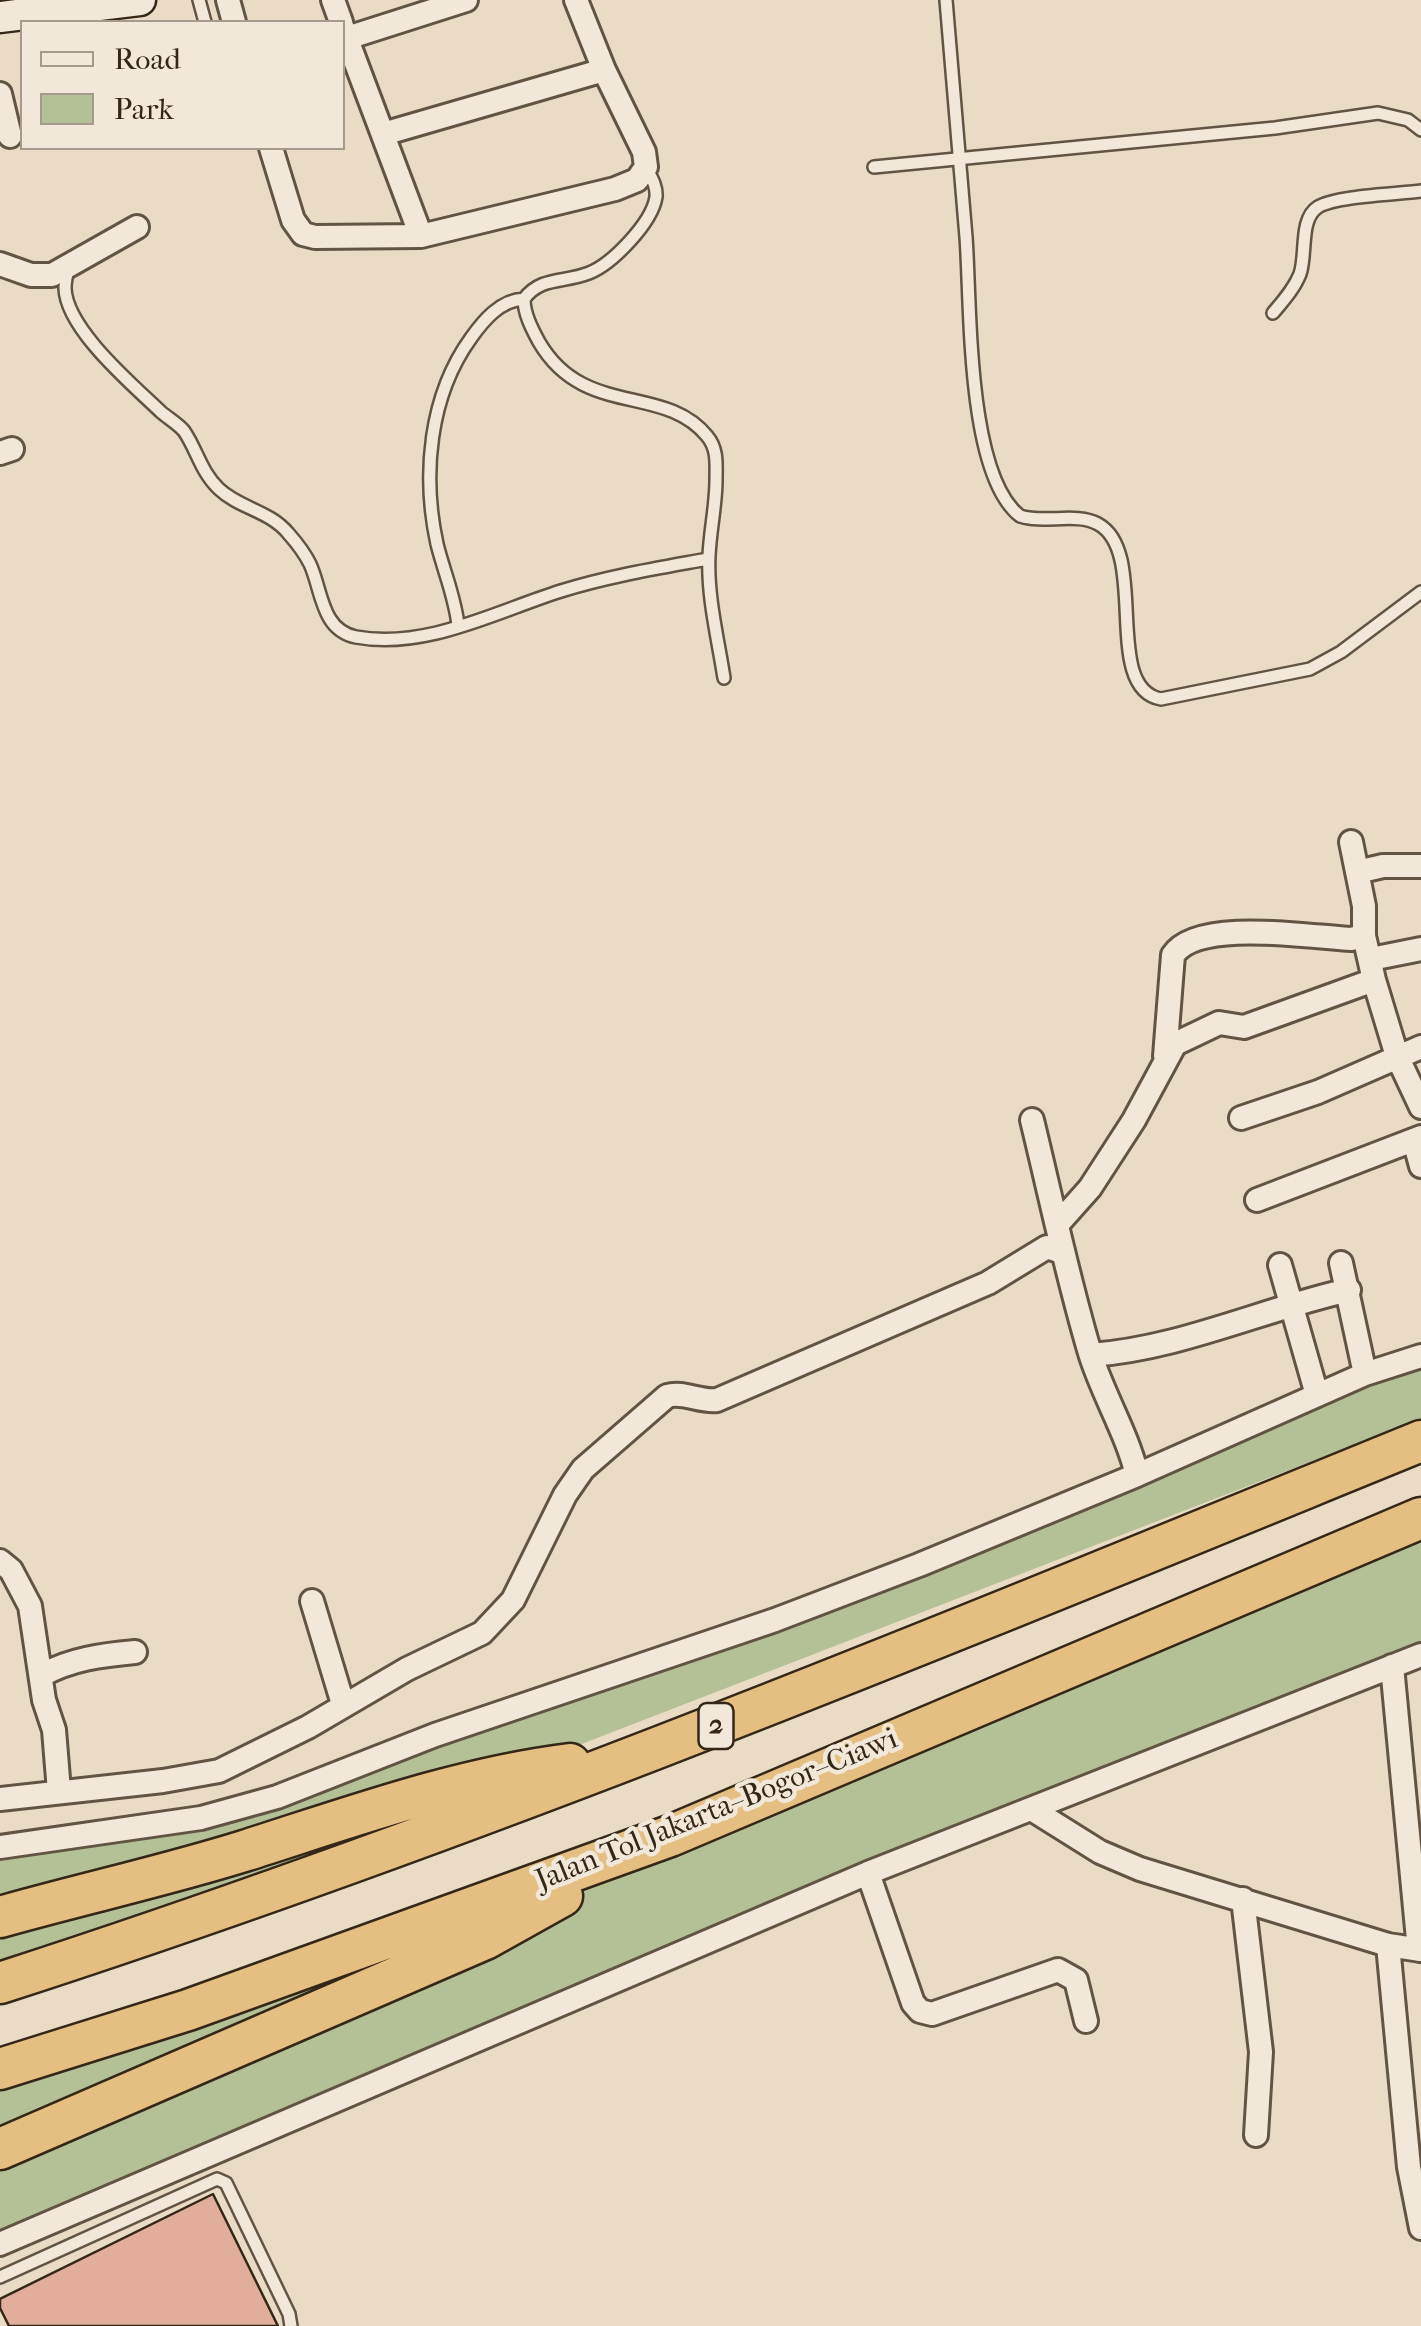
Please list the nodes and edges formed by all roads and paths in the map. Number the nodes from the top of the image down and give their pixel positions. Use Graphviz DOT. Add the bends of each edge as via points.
graph roads {
  1 [pos="466,0"];
  2 [pos="576,0"];
  3 [pos="946,0"];
  4 [pos="120,2"];
  5 [pos="0,17"];
  6 [pos="345,29"];
  7 [pos="345,32"];
  8 [pos="604,70"];
  9 [pos="0,94"];
  10 [pos="1421,130"];
  11 [pos="383,134"];
  12 [pos="10,136"];
  13 [pos="273,150"];
  14 [pos="958,159"];
  15 [pos="646,167"];
  16 [pos="874,167"];
  17 [pos="1421,191"];
  18 [pos="137,227"];
  19 [pos="421,236"];
  20 [pos="0,264"];
  21 [pos="68,266"];
  22 [pos="524,299"];
  23 [pos="1273,313"];
  24 [pos="708,559"];
  25 [pos="1421,592"];
  26 [pos="458,625"];
  27 [pos="724,678"];
  28 [pos="1351,842"];
  29 [pos="1421,866"];
  30 [pos="1357,872"];
  31 [pos="1421,949"];
  32 [pos="1370,959"];
  33 [pos="1421,1047"];
  34 [pos="1166,1056"];
  35 [pos="1396,1056"];
  36 [pos="1421,1107"];
  37 [pos="1241,1118"];
  38 [pos="1032,1120"];
  39 [pos="1418,1139"];
  40 [pos="1421,1166"];
  41 [pos="1257,1200"];
  42 [pos="1058,1226"];
  43 [pos="1062,1252"];
  44 [pos="1341,1263"];
  45 [pos="1280,1265"];
  46 [pos="1349,1290"];
  47 [pos="1292,1303"];
  48 [pos="1091,1355"];
  49 [pos="1421,1356"];
  50 [pos="1365,1374"];
  51 [pos="1317,1395"];
  52 [pos="1421,1441"];
  53 [pos="1137,1475"];
  54 [pos="1421,1518"];
  55 [pos="0,1562"];
  56 [pos="312,1602"];
  57 [pos="135,1652"];
  58 [pos="1421,1655"];
  59 [pos="1392,1666"];
  60 [pos="42,1675"];
  61 [pos="343,1704"];
  62 [pos="636,1756"];
  63 [pos="219,1770"];
  64 [pos="59,1791"];
  65 [pos="0,1799"];
  66 [pos="237,1810"];
  67 [pos="1033,1810"];
  68 [pos="670,1836"];
  69 [pos="0,1847"];
  70 [pos="868,1873"];
  71 [pos="1242,1899"];
  72 [pos="0,1917"];
  73 [pos="1388,1945"];
  74 [pos="1420,1950"];
  75 [pos="0,1983"];
  76 [pos="1086,2021"];
  77 [pos="0,2069"];
  78 [pos="1256,2135"];
  79 [pos="0,2149"];
  80 [pos="1421,2228"];
  81 [pos="0,2244"];
  82 [pos="0,2277"];
  83 [pos="291,2326"];
  1 -- 6 [label="street"];
  2 -- 8 [label="street"];
  3 -- 14 [label="lane"];
  4 -- 5 [label="street"];
  7 -- 11 [label="street"];
  8 -- 11 [label="street"];
  8 -- 15 [label="street"];
  9 -- 12 [label="street"];
  10 -- 14 [label="lane" via="1378,113"];
  11 -- 19 [label="street"];
  13 -- 19 [label="street" via="303,234"];
  14 -- 16 [label="lane"];
  14 -- 25 [label="lane" via="972,358 1000,493 1020,516 1096,522 1112,538 1141,689 1161,699 1310,669"];
  15 -- 19 [label="street" via="637,180 614,189"];
  15 -- 22 [label="lane" via="655,201 628,242 597,269 542,284"];
  17 -- 23 [label="lane" via="1316,208 1297,281"];
  18 -- 21 [label="street"];
  20 -- 21 [label="street" via="32,275"];
  21 -- 26 [label="lane" via="69,306 88,336 184,432 218,488 288,532 338,626 356,636 395,640"];
  22 -- 24 [label="lane" via="536,338 565,374 601,393 683,415 707,436 716,454"];
  22 -- 26 [label="lane" via="495,311 458,356 430,444 435,530"];
  24 -- 26 [label="lane" via="559,592"];
  24 -- 27 [label="lane"];
  28 -- 30 [label="street"];
  29 -- 30 [label="street"];
  30 -- 32 [label="street"];
  31 -- 32 [label="street"];
  32 -- 34 [label="street" via="1254,1025 1199,1030"];
  32 -- 34 [label="street" via="1351,939 1253,932 1181,946 1172,956"];
  32 -- 35 [label="street"];
  33 -- 35 [label="street"];
  34 -- 42 [label="street" via="1134,1120"];
  35 -- 36 [label="street"];
  35 -- 37 [label="street"];
  38 -- 42 [label="street"];
  39 -- 40 [label="street"];
  39 -- 41 [label="street"];
  42 -- 43 [label="street"];
  43 -- 48 [label="street"];
  43 -- 61 [label="street" via="1046,1247 988,1283 716,1400 667,1396 583,1469 513,1600 482,1633"];
  44 -- 46 [label="street"];
  45 -- 47 [label="street"];
  46 -- 47 [label="street"];
  46 -- 50 [label="street"];
  47 -- 48 [label="street" via="1136,1352"];
  47 -- 51 [label="street"];
  48 -- 53 [label="street"];
  49 -- 50 [label="street"];
  50 -- 51 [label="street"];
  51 -- 53 [label="street"];
  52 -- 62 [label="highway, 2"];
  53 -- 66 [label="street" via="775,1620"];
  54 -- 68 [label="highway, Jalan Tol Jakarta–Bogor–Ciawi"];
  55 -- 60 [label="street" via="30,1606"];
  56 -- 61 [label="street"];
  57 -- 60 [label="street" via="61,1665"];
  58 -- 59 [label="street"];
  59 -- 67 [label="street"];
  59 -- 74 [label="street"];
  60 -- 64 [label="street"];
  61 -- 63 [label="street"];
  62 -- 72 [label="highway" via="512,1771"];
  62 -- 75 [label="highway, 2" via="191,1921"];
  63 -- 64 [label="street"];
  63 -- 66 [label="street"];
  64 -- 65 [label="street"];
  66 -- 69 [label="street"];
  67 -- 70 [label="street"];
  67 -- 71 [label="street" via="1100,1852"];
  68 -- 77 [label="highway, Jalan Tol Jakarta–Bogor–Ciawi" via="154,2022"];
  68 -- 79 [label="highway" via="484,1939"];
  70 -- 76 [label="street" via="920,2011 932,2014 1058,1970 1076,1980"];
  70 -- 81 [label="street"];
  71 -- 73 [label="street"];
  71 -- 78 [label="street" via="1261,2052"];
  73 -- 74 [label="street"];
  73 -- 80 [label="street"];
  82 -- 83 [label="lane" via="217,2179 226,2183"];
}
